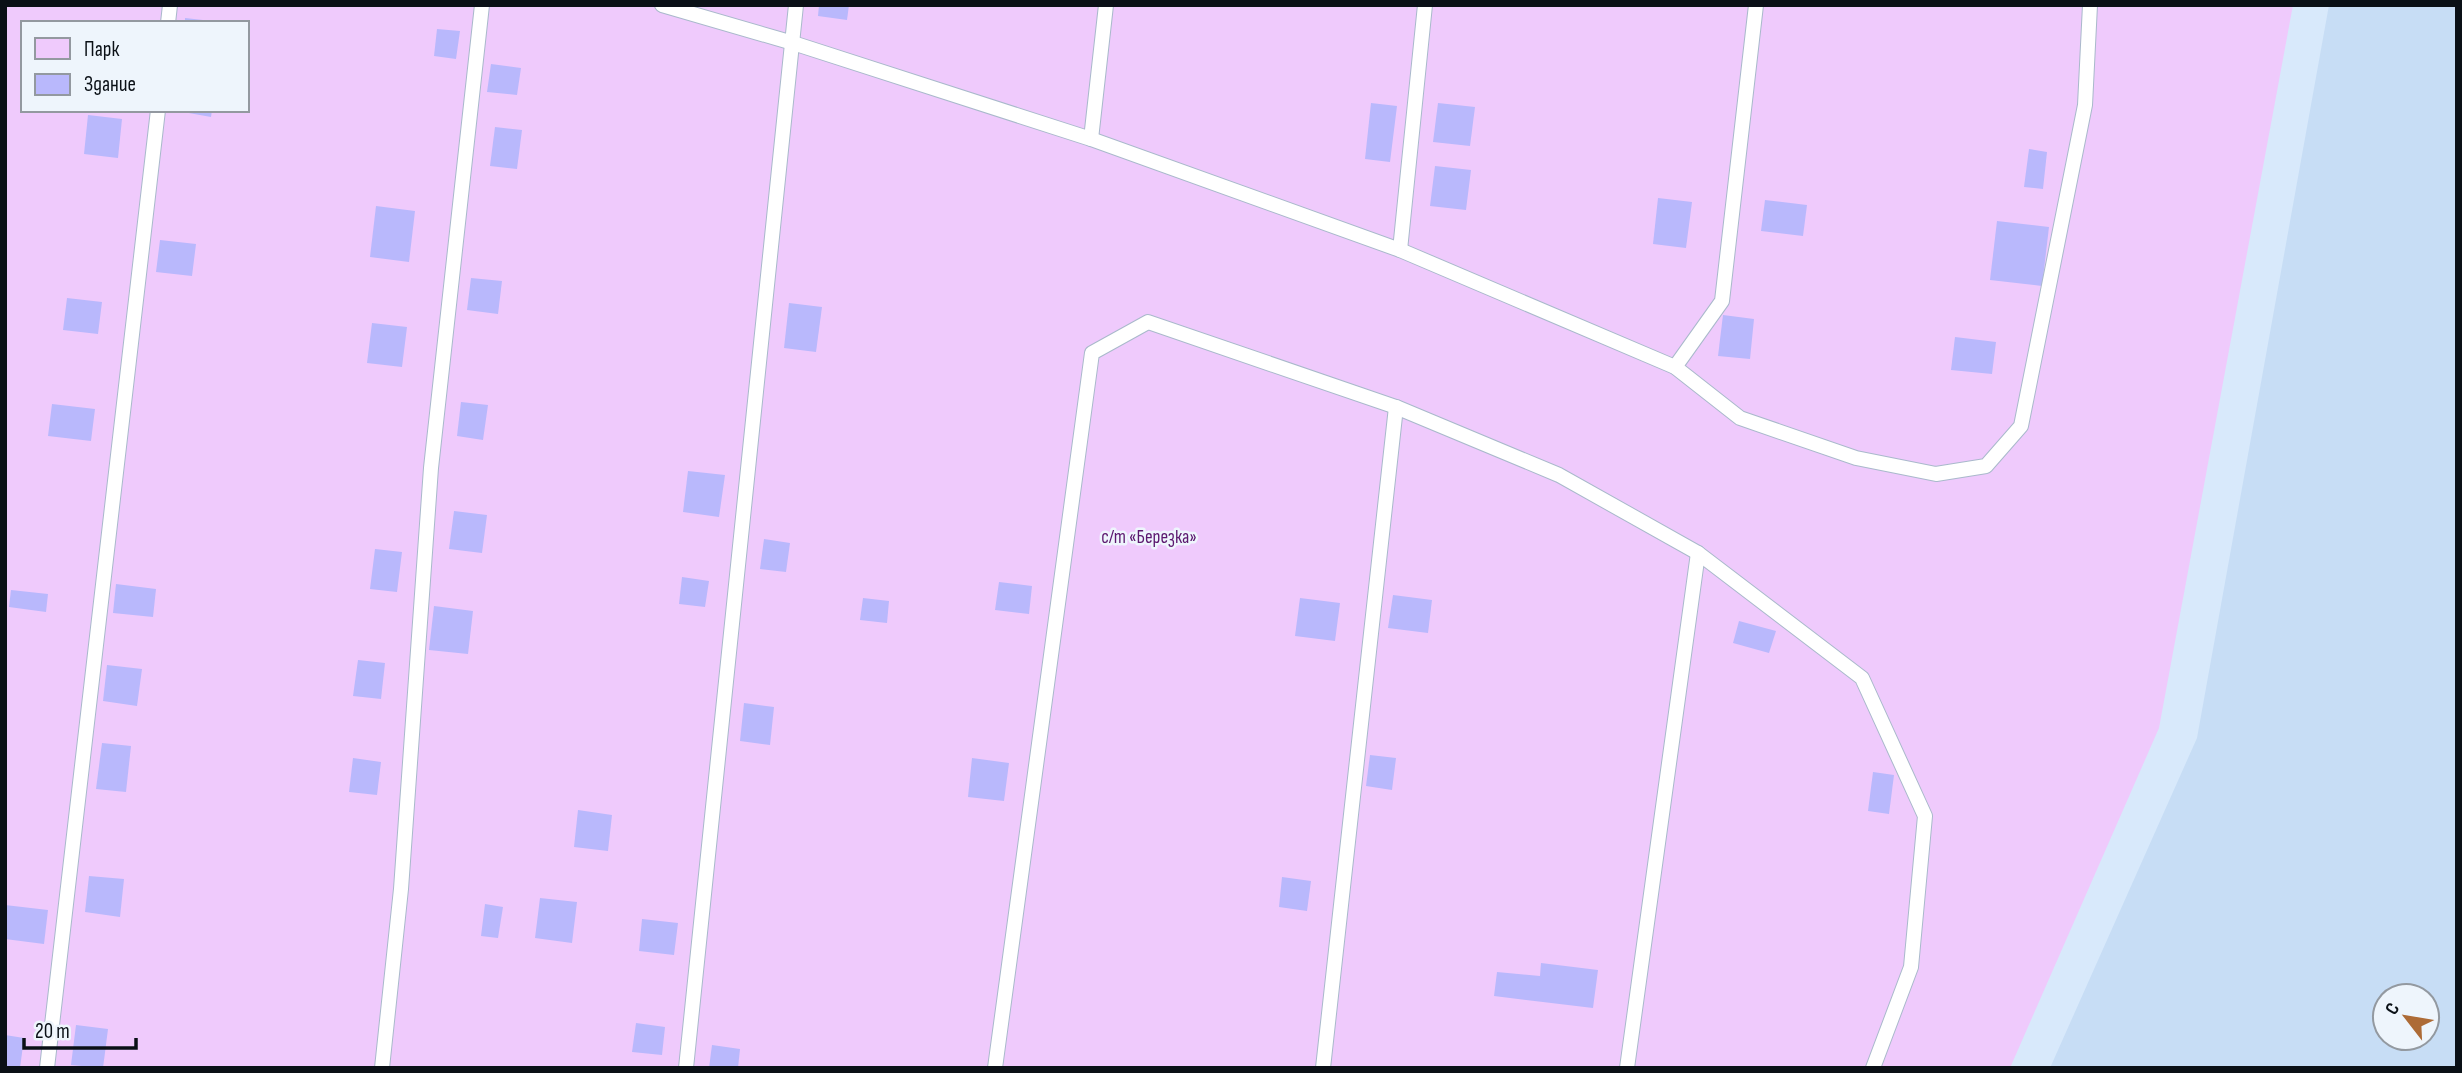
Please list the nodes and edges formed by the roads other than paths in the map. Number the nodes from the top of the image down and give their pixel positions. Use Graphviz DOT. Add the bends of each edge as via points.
graph roads {
  1 [pos="482,5"];
  2 [pos="662,5"];
  3 [pos="796,5"];
  4 [pos="1106,5"];
  5 [pos="1425,5"];
  6 [pos="1756,5"];
  7 [pos="2090,5"];
  8 [pos="793,43"];
  9 [pos="158,112"];
  10 [pos="1091,139"];
  11 [pos="1400,250"];
  12 [pos="1675,366"];
  13 [pos="1396,407"];
  14 [pos="1698,553"];
  15 [pos="47,1068"];
  16 [pos="382,1068"];
  17 [pos="686,1068"];
  18 [pos="995,1068"];
  19 [pos="1323,1068"];
  20 [pos="1628,1068"];
  21 [pos="1872,1068"];
  1 -- 16 [label="lane" via="431,468 401,889"];
  2 -- 8 [label="lane"];
  3 -- 8 [label="lane"];
  4 -- 10 [label="lane"];
  5 -- 11 [label="lane"];
  6 -- 12 [label="lane" via="1722,301"];
  7 -- 12 [label="lane" via="2085,105 2021,425 1986,466 1936,474 1856,458 1740,418"];
  8 -- 10 [label="lane"];
  8 -- 17 [label="lane"];
  9 -- 15 [label="lane"];
  10 -- 11 [label="lane"];
  11 -- 12 [label="lane"];
  13 -- 14 [label="lane" via="1559,475"];
  13 -- 18 [label="lane" via="1147,322 1092,354"];
  13 -- 19 [label="lane"];
  14 -- 20 [label="lane"];
  14 -- 21 [label="lane" via="1862,678 1925,816 1911,967"];
}
